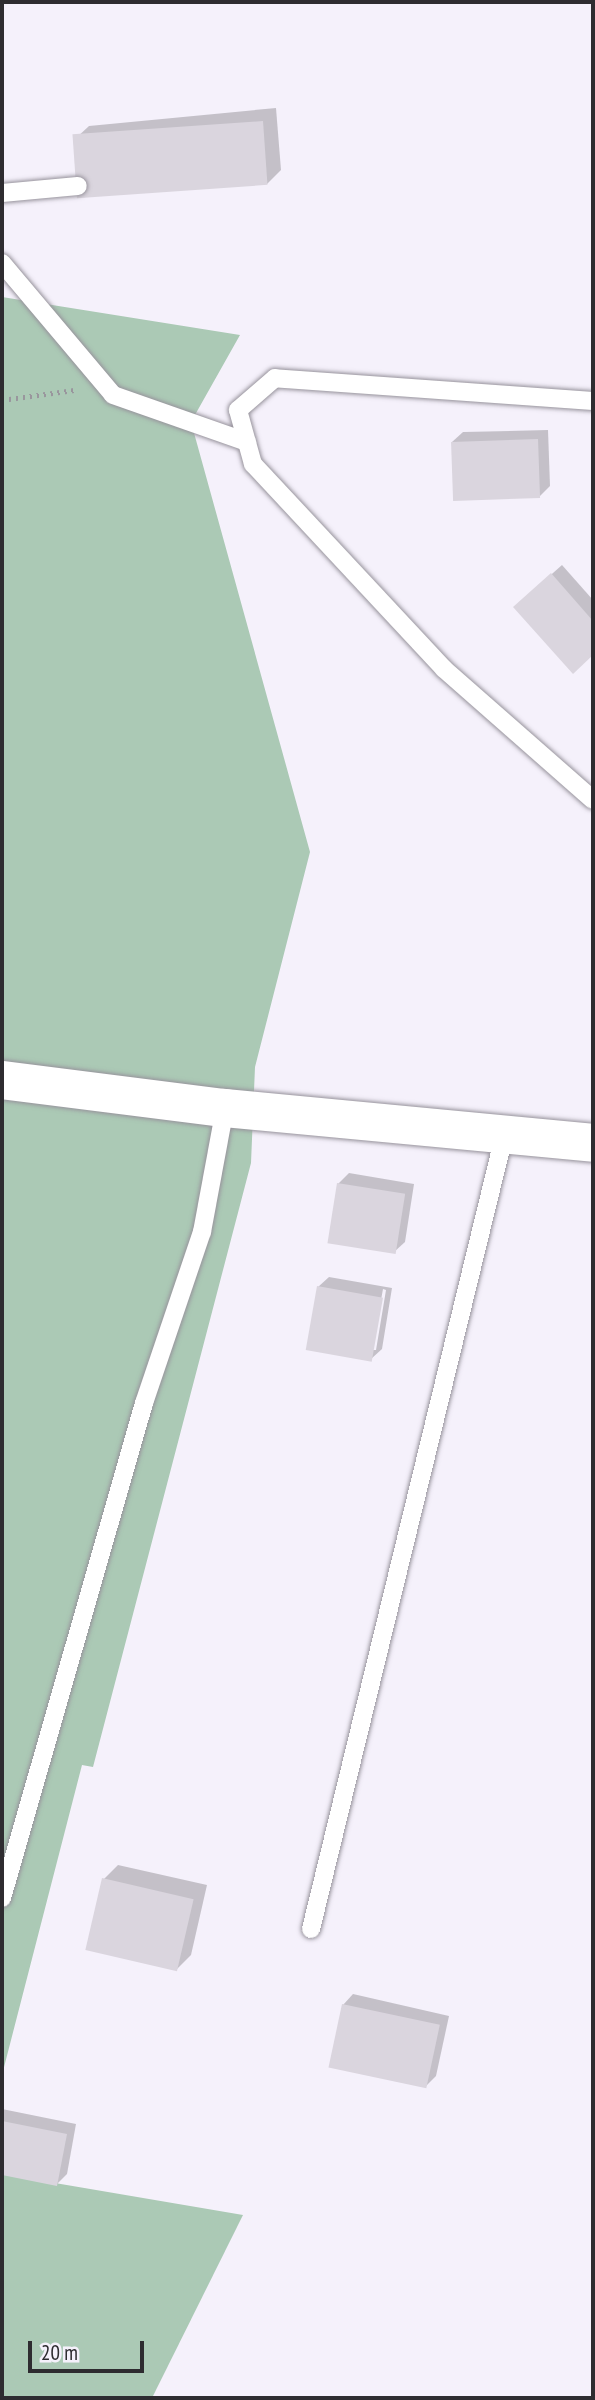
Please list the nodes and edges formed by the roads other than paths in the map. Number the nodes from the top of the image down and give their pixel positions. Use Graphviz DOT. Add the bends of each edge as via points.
graph roads {
  1 [pos="78,186"];
  2 [pos="2,194"];
  3 [pos="2,263"];
  4 [pos="593,401"];
  5 [pos="247,442"];
  6 [pos="593,800"];
  7 [pos="2,1080"];
  8 [pos="225,1108"];
  9 [pos="504,1136"];
  10 [pos="593,1143"];
  11 [pos="2,1898"];
  12 [pos="311,1929"];
  1 -- 2 [label="lane"];
  3 -- 5 [label="lane" via="113,395"];
  4 -- 5 [label="lane" via="275,378 238,410"];
  5 -- 6 [label="lane" via="253,464 444,668"];
  7 -- 8 [label="street"];
  8 -- 9 [label="street"];
  8 -- 11 [label="lane" via="202,1231 144,1403"];
  9 -- 10 [label="street"];
  9 -- 12 [label="lane"];
}
